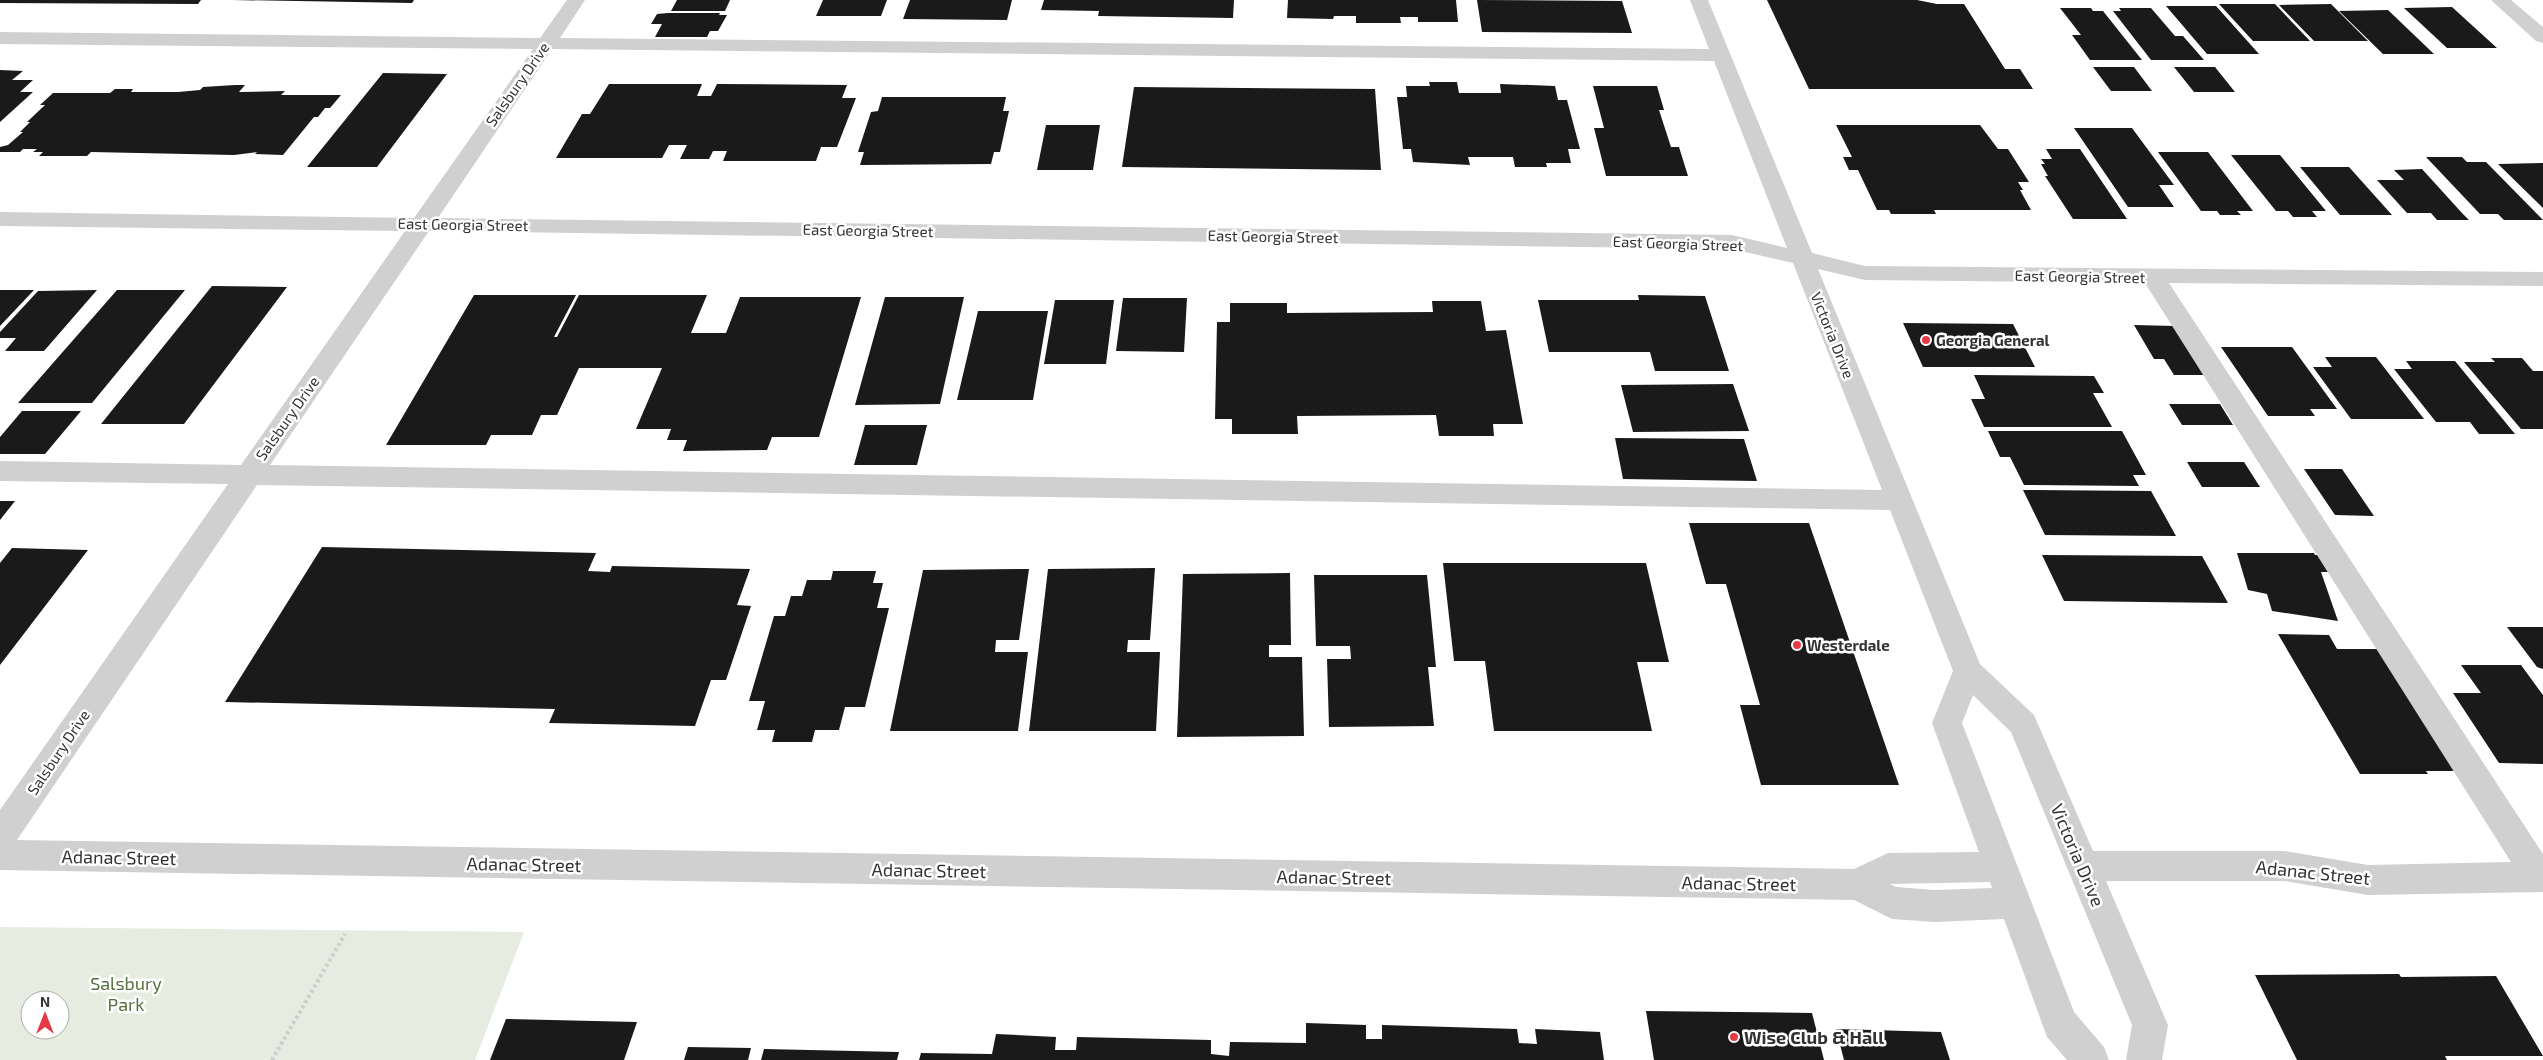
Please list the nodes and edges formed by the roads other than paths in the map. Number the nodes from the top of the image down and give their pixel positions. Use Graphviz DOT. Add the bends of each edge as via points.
graph roads {
  1 [pos="576,0"];
  2 [pos="1699,0"];
  3 [pos="2500,0"];
  4 [pos="2543,37"];
  5 [pos="0,38"];
  6 [pos="545,42"];
  7 [pos="1721,54"];
  8 [pos="0,219"];
  9 [pos="421,224"];
  10 [pos="1801,257"];
  11 [pos="2153,277"];
  12 [pos="2543,279"];
  13 [pos="0,471"];
  14 [pos="247,475"];
  15 [pos="1900,500"];
  16 [pos="1968,671"];
  17 [pos="0,837"];
  18 [pos="0,855"];
  19 [pos="2082,866"];
  20 [pos="2001,867"];
  21 [pos="2541,877"];
  22 [pos="1858,885"];
  23 [pos="2014,903"];
  24 [pos="2091,1060"];
  25 [pos="2144,1060"];
  1 -- 6 [label="street, Salsbury Drive"];
  2 -- 7 [label="street, Victoria Drive"];
  3 -- 4 [label="street"];
  5 -- 6 [label="street"];
  6 -- 7 [label="street"];
  6 -- 9 [label="street, Salsbury Drive"];
  7 -- 10 [label="street, Victoria Drive"];
  8 -- 9 [label="street, East Georgia Street"];
  9 -- 10 [label="street, East Georgia Street" via="1732,242"];
  9 -- 14 [label="street, Salsbury Drive"];
  10 -- 11 [label="street, East Georgia Street" via="1865,273"];
  10 -- 15 [label="street, Victoria Drive"];
  11 -- 12 [label="street, East Georgia Street"];
  11 -- 21 [label="street"];
  13 -- 14 [label="street"];
  14 -- 15 [label="street"];
  14 -- 17 [label="street, Salsbury Drive"];
  15 -- 16 [label="street, Victoria Drive"];
  16 -- 19 [label="street, Victoria Drive" via="2023,724"];
  16 -- 20 [label="street" via="1947,723"];
  18 -- 22 [label="street, Adanac Street"];
  19 -- 21 [label="street, Adanac Street" via="2284,866 2368,880"];
  19 -- 25 [label="street, Victoria Drive" via="2150,1026"];
  20 -- 22 [label="street" via="1888,868"];
  20 -- 23 [label="street"];
  22 -- 23 [label="street, Adanac Street" via="1892,903 1934,906"];
  23 -- 24 [label="street" via="2060,1024"];
}
